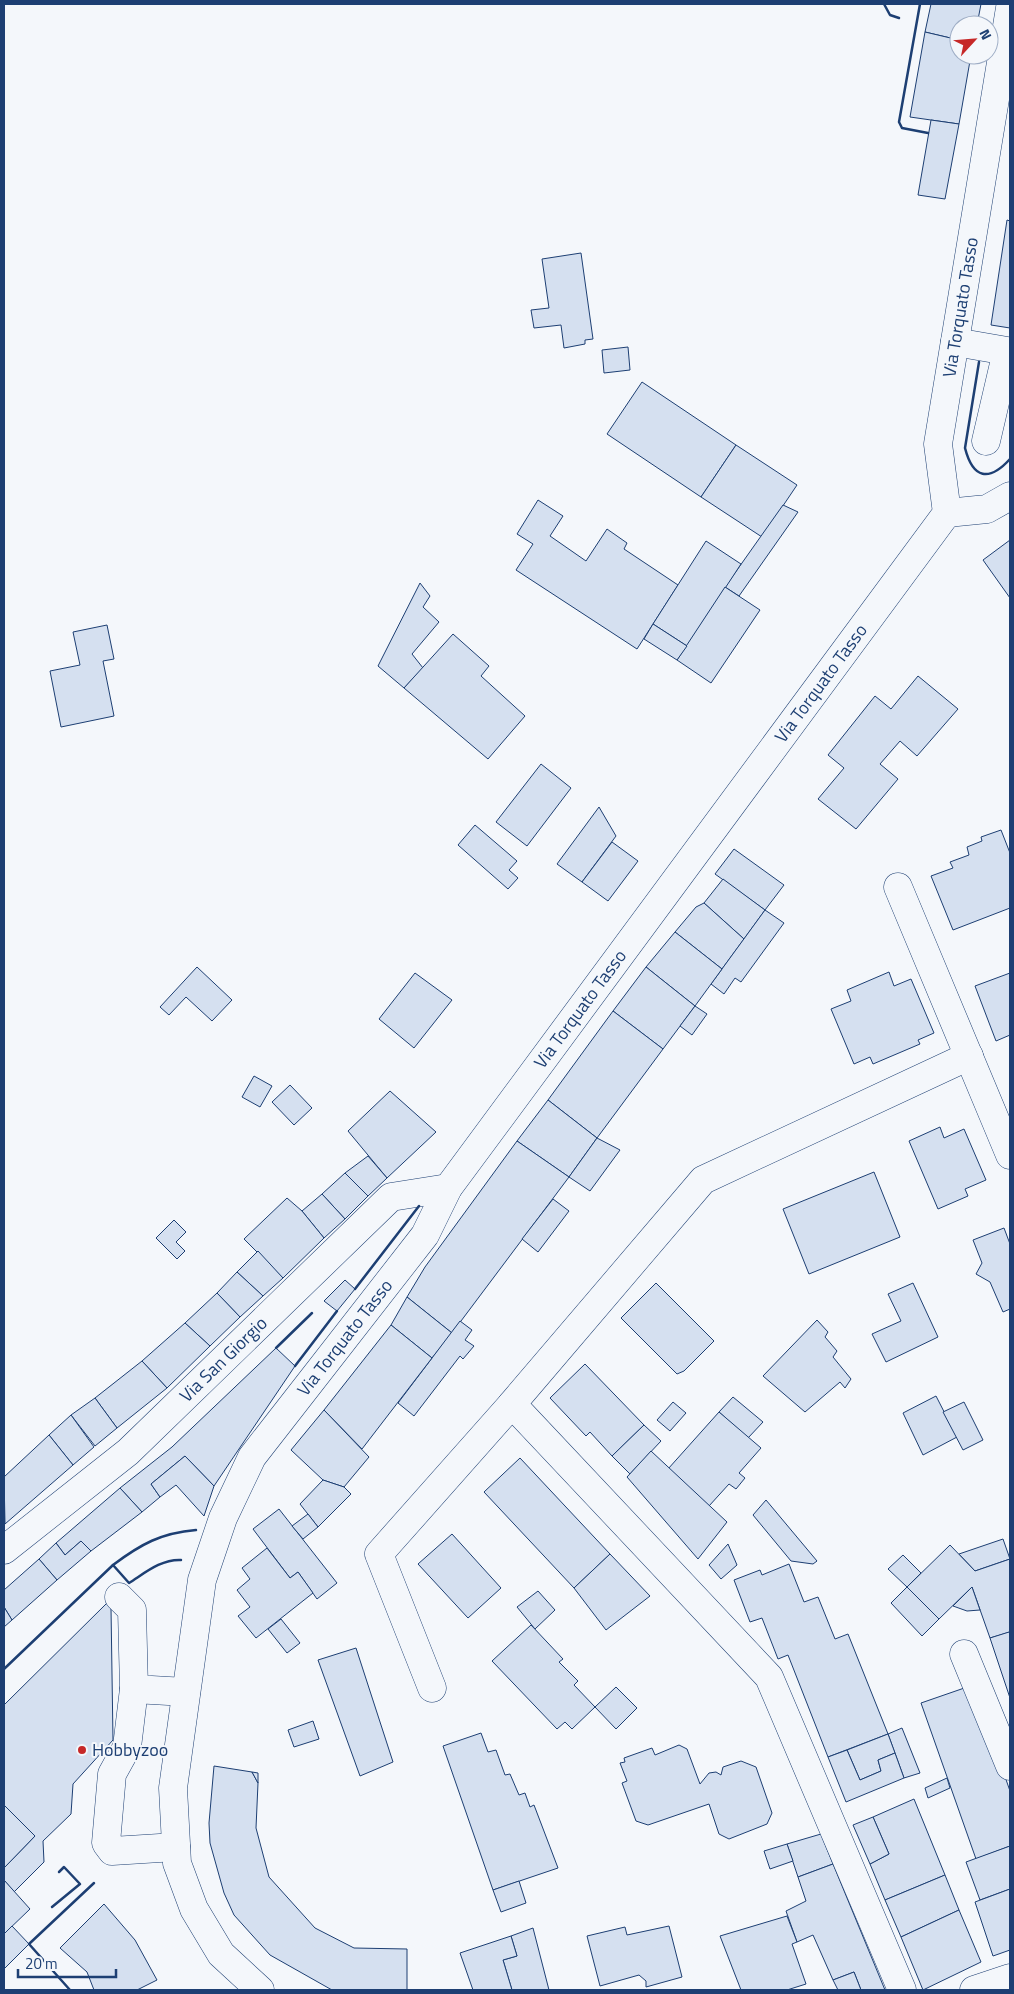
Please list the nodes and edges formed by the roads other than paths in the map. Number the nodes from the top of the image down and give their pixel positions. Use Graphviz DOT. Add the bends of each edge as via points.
graph roads {
  1 [pos="1010,8"];
  2 [pos="955,342"];
  3 [pos="986,442"];
  4 [pos="1010,496"];
  5 [pos="947,514"];
  6 [pos="898,887"];
  7 [pos="969,1056"];
  8 [pos="1010,1155"];
  9 [pos="448,1188"];
  10 [pos="512,1404"];
  11 [pos="4,1550"];
  12 [pos="119,1597"];
  13 [pos="964,1654"];
  14 [pos="432,1688"];
  15 [pos="134,1689"];
  16 [pos="186,1692"];
  17 [pos="1010,1766"];
  18 [pos="176,1846"];
  19 [pos="1010,1978"];
  20 [pos="260,1990"];
  21 [pos="902,1990"];
  22 [pos="974,1990"];
  1 -- 2 [label="street, Via Torquato Tasso"];
  2 -- 3 [label="street" via="1007,351"];
  2 -- 5 [label="street, Via Torquato Tasso" via="938,444"];
  4 -- 5 [label="street" via="987,509"];
  5 -- 9 [label="street, Via Torquato Tasso"];
  6 -- 7 [label="street"];
  7 -- 8 [label="street"];
  7 -- 10 [label="street" via="703,1180"];
  9 -- 11 [label="street, Via San Giorgio" via="390,1197 128,1452"];
  9 -- 16 [label="street, Via Torquato Tasso" via="426,1235 252,1457 223,1518 202,1580"];
  10 -- 14 [label="street" via="379,1554"];
  10 -- 21 [label="street" via="769,1677"];
  12 -- 15 [label="street" via="132,1610"];
  13 -- 17 [label="street"];
  15 -- 16 [label="street"];
  15 -- 18 [label="street" via="127,1747 112,1774 106,1843 112,1851"];
  16 -- 18 [label="street, Via Torquato Tasso" via="173,1788"];
  18 -- 20 [label="street, Via Torquato Tasso" via="177,1863 194,1909 221,1954"];
  19 -- 22 [label="street"];
}
